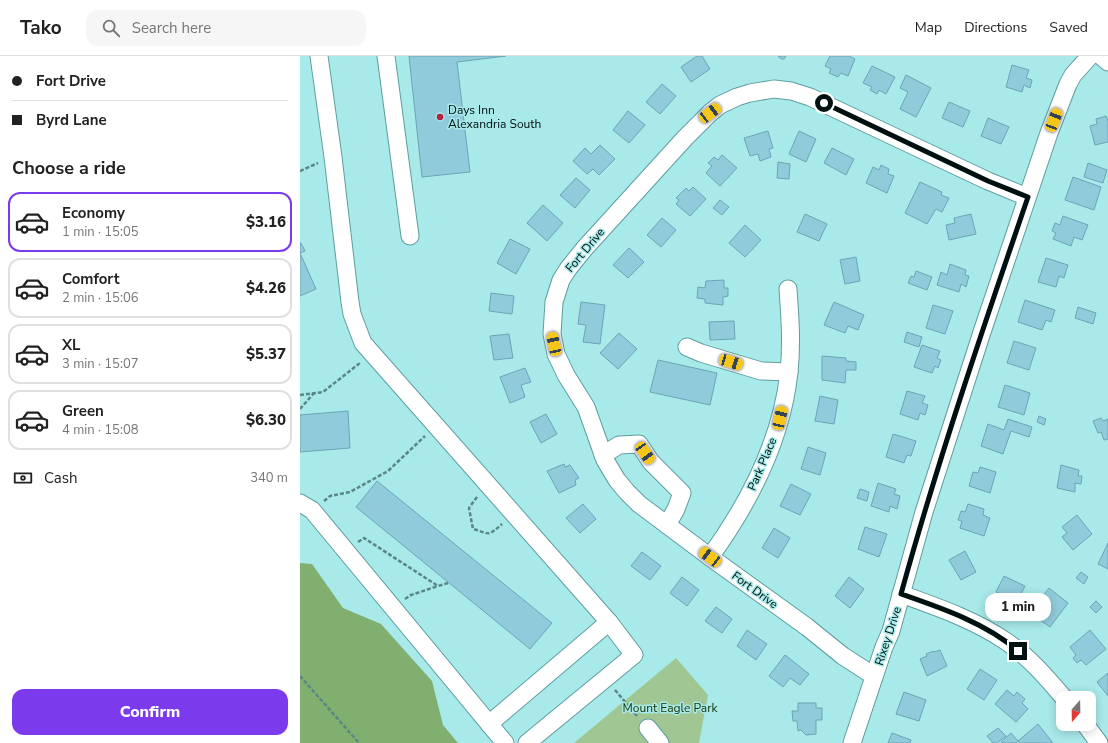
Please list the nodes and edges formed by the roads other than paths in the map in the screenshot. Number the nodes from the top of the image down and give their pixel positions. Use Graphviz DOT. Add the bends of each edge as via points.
graph roads {
  1 [pos="319,56"];
  2 [pos="386,56"];
  3 [pos="1090,56"];
  4 [pos="1101,56"];
  5 [pos="1108,62"];
  6 [pos="1028,197"];
  7 [pos="410,236"];
  8 [pos="788,289"];
  9 [pos="687,346"];
  10 [pos="789,372"];
  11 [pos="603,455"];
  12 [pos="306,507"];
  13 [pos="667,525"];
  14 [pos="710,557"];
  15 [pos="901,594"];
  16 [pos="609,622"];
  17 [pos="874,676"];
  18 [pos="1058,691"];
  19 [pos="489,724"];
  20 [pos="648,728"];
  21 [pos="1090,731"];
  22 [pos="505,743"];
  23 [pos="527,743"];
  24 [pos="660,743"];
  25 [pos="852,743"];
  26 [pos="1099,743"];
  1 -- 16 [label="street" via="352,314 363,343"];
  2 -- 7 [label="street"];
  3 -- 6 [label="street, Rixey Drive" via="1068,84"];
  4 -- 5 [label="street"];
  6 -- 11 [label="street, Fort Drive" via="988,181 810,97 791,91 774,89 750,93 720,105 685,138 584,249 568,269 554,302 552,334 556,354 586,407"];
  6 -- 15 [label="street, Rixey Drive" via="924,512"];
  8 -- 10 [label="street, Park Place" via="791,332"];
  9 -- 10 [label="street" via="701,353 761,371"];
  10 -- 14 [label="street, Park Place" via="780,418 760,474 742,509"];
  11 -- 13 [label="street, Fort Drive" via="627,492"];
  11 -- 13 [label="street" via="619,446 639,444 651,462 682,493"];
  12 -- 19 [label="street" via="346,550"];
  13 -- 14 [label="street, Fort Drive"];
  14 -- 17 [label="street, Fort Drive" via="843,656"];
  15 -- 17 [label="street, Rixey Drive" via="891,631"];
  15 -- 18 [label="street" via="945,610 993,633 1037,668"];
  16 -- 19 [label="street"];
  16 -- 23 [label="street" via="634,655"];
  17 -- 25 [label="street, Rixey Drive"];
  19 -- 22 [label="street"];
  20 -- 24 [label="street"];
  21 -- 26 [label="street"];
}
